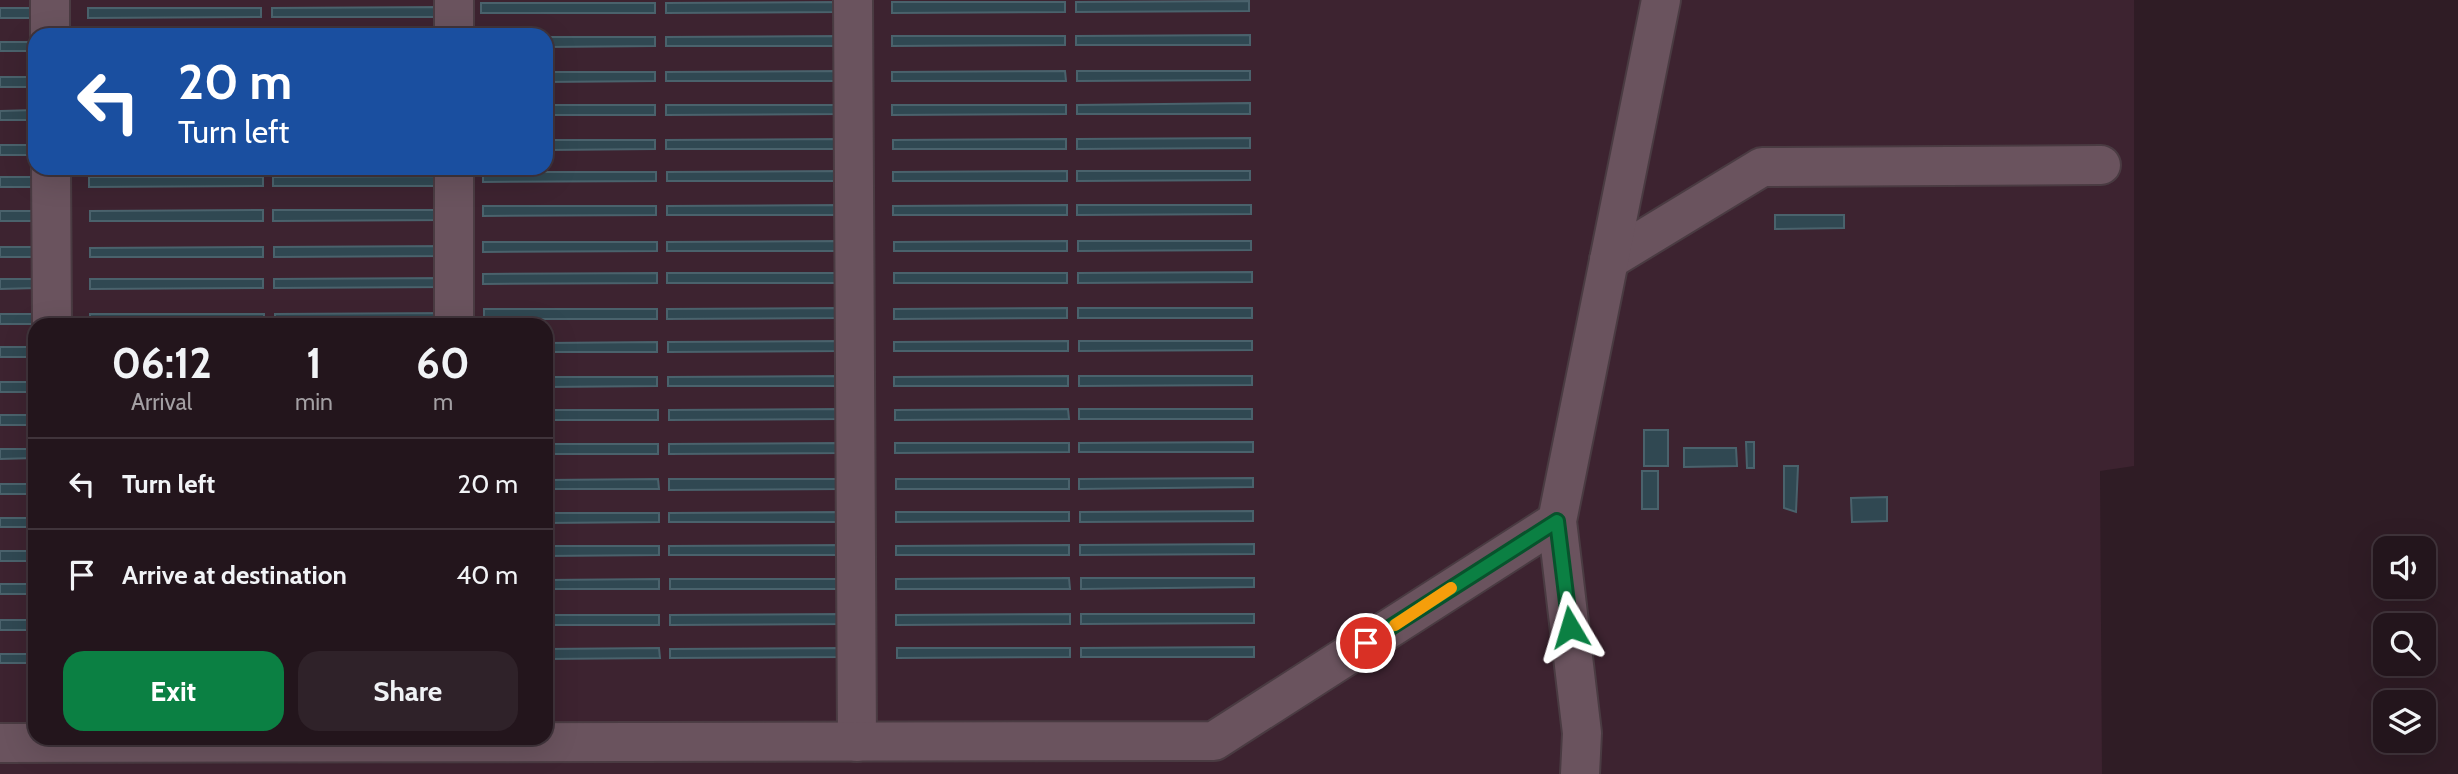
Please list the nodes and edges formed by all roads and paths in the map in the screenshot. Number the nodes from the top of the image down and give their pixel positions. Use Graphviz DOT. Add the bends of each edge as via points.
graph roads {
  1 [pos="50,0"];
  2 [pos="454,0"];
  3 [pos="853,0"];
  4 [pos="1661,0"];
  5 [pos="50,28"];
  6 [pos="454,28"];
  7 [pos="2101,165"];
  8 [pos="51,175"];
  9 [pos="454,175"];
  10 [pos="1609,260"];
  11 [pos="52,318"];
  12 [pos="454,318"];
  13 [pos="1557,521"];
  14 [pos="553,740"];
  15 [pos="28,742"];
  16 [pos="857,742"];
  17 [pos="0,743"];
  18 [pos="1580,774"];
  1 -- 5 [label="lane"];
  2 -- 6 [label="lane"];
  3 -- 16 [label="lane"];
  4 -- 10 [label="lane"];
  7 -- 10 [label="lane" via="1762,167"];
  8 -- 11 [label="lane"];
  9 -- 12 [label="lane"];
  10 -- 13 [label="lane"];
  13 -- 16 [label="lane" via="1214,741"];
  13 -- 18 [label="lane" via="1582,733"];
  14 -- 16 [label="lane"];
  15 -- 17 [label="lane"];
}
